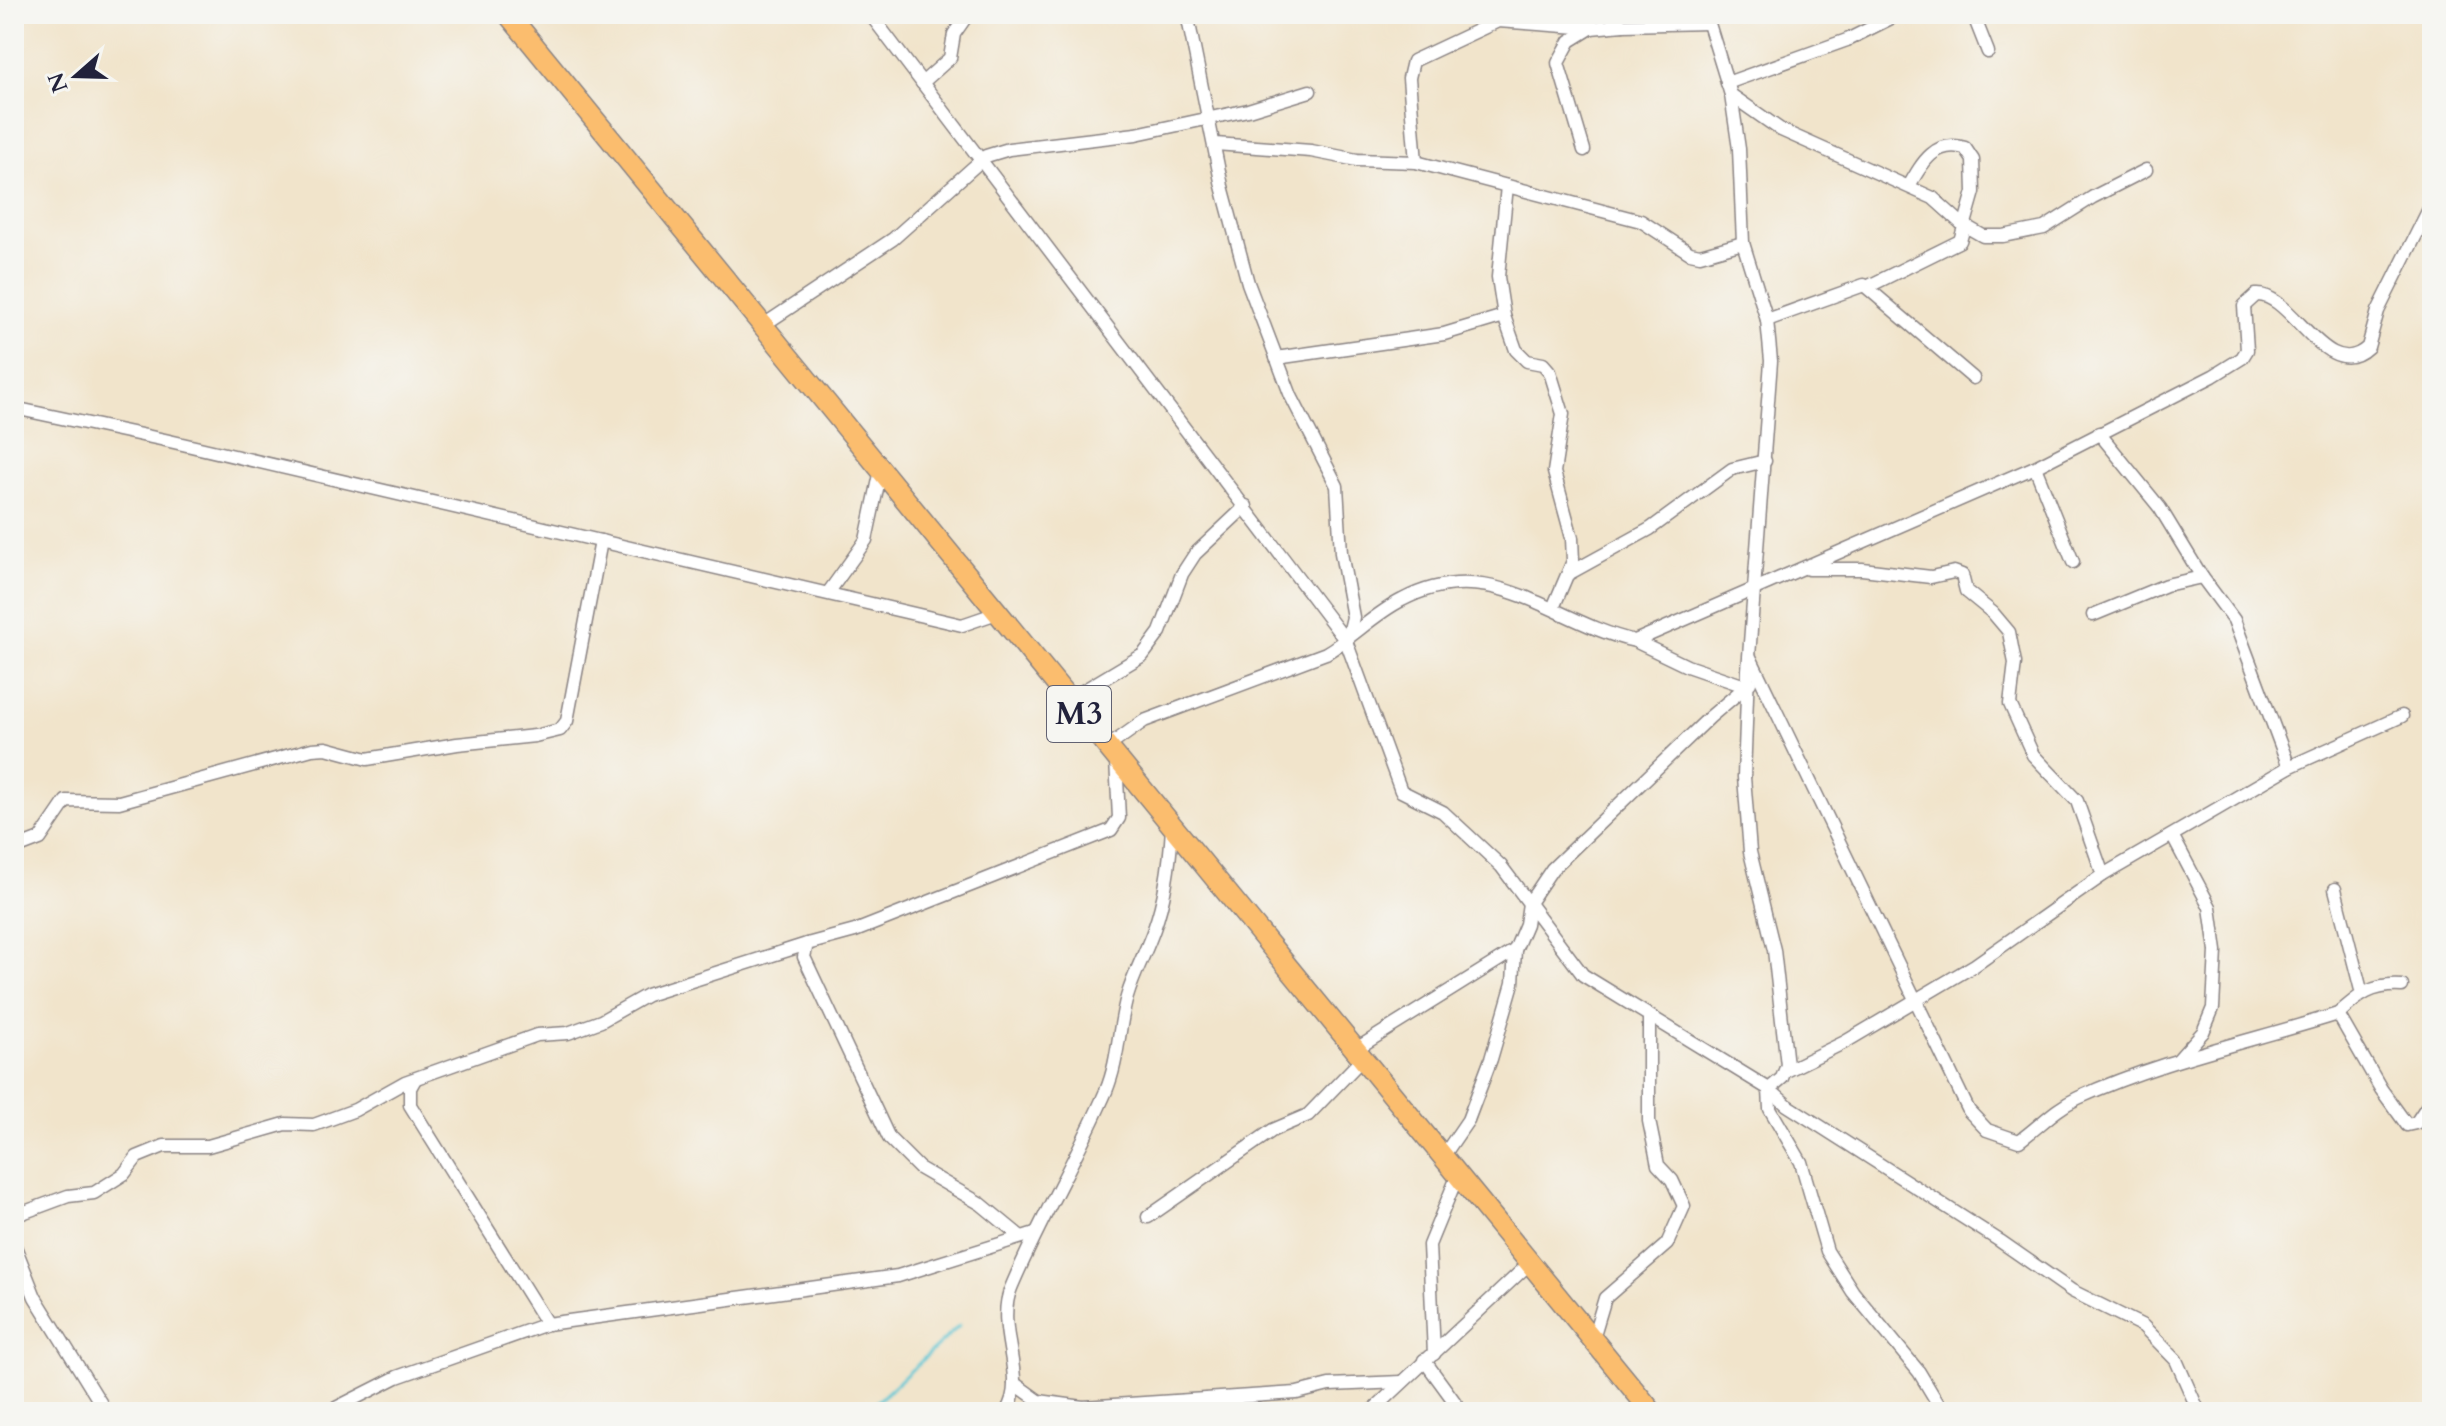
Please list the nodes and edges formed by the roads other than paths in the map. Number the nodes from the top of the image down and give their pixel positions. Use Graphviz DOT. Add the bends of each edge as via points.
graph roads {
  1 [pos="508,14"];
  2 [pos="870,14"];
  3 [pos="968,14"];
  4 [pos="1187,14"];
  5 [pos="1609,14"];
  6 [pos="1899,14"];
  7 [pos="1973,14"];
  8 [pos="1707,18"];
  9 [pos="1877,20"];
  10 [pos="1623,25"];
  11 [pos="1591,28"];
  12 [pos="1988,52"];
  13 [pos="922,83"];
  14 [pos="1729,89"];
  15 [pos="1310,91"];
  16 [pos="1207,117"];
  17 [pos="1215,144"];
  18 [pos="1584,150"];
  19 [pos="982,161"];
  20 [pos="1416,162"];
  21 [pos="2146,170"];
  22 [pos="1507,186"];
  23 [pos="1909,186"];
  24 [pos="2432,203"];
  25 [pos="1967,228"];
  26 [pos="1743,243"];
  27 [pos="1867,287"];
  28 [pos="1504,316"];
  29 [pos="1767,320"];
  30 [pos="762,326"];
  31 [pos="1276,358"];
  32 [pos="1973,378"];
  33 [pos="14,408"];
  34 [pos="2099,433"];
  35 [pos="1765,461"];
  36 [pos="2035,467"];
  37 [pos="881,470"];
  38 [pos="1246,506"];
  39 [pos="601,541"];
  40 [pos="2073,562"];
  41 [pos="1806,569"];
  42 [pos="1570,573"];
  43 [pos="2202,577"];
  44 [pos="1755,591"];
  45 [pos="828,593"];
  46 [pos="1553,608"];
  47 [pos="997,613"];
  48 [pos="2093,615"];
  49 [pos="1346,641"];
  50 [pos="1635,641"];
  51 [pos="1750,657"];
  52 [pos="1747,685"];
  53 [pos="1068,700"];
  54 [pos="2402,716"];
  55 [pos="1111,754"];
  56 [pos="2289,767"];
  57 [pos="1172,828"];
  58 [pos="2173,837"];
  59 [pos="14,849"];
  60 [pos="2103,875"];
  61 [pos="2335,889"];
  62 [pos="1529,903"];
  63 [pos="807,944"];
  64 [pos="1515,950"];
  65 [pos="2402,986"];
  66 [pos="2362,994"];
  67 [pos="1914,1002"];
  68 [pos="2338,1014"];
  69 [pos="1649,1017"];
  70 [pos="1360,1053"];
  71 [pos="2176,1062"];
  72 [pos="1786,1071"];
  73 [pos="415,1079"];
  74 [pos="1769,1089"];
  75 [pos="2432,1099"];
  76 [pos="1444,1155"];
  77 [pos="1459,1172"];
  78 [pos="14,1216"];
  79 [pos="1148,1217"];
  80 [pos="1035,1233"];
  81 [pos="1021,1237"];
  82 [pos="14,1244"];
  83 [pos="1532,1261"];
  84 [pos="547,1324"];
  85 [pos="1593,1338"];
  86 [pos="1429,1357"];
  87 [pos="1402,1382"];
  88 [pos="1014,1383"];
  89 [pos="1215,1398"];
  90 [pos="106,1412"];
  91 [pos="328,1412"];
  92 [pos="1006,1412"];
  93 [pos="1248,1412"];
  94 [pos="1371,1412"];
  95 [pos="1462,1412"];
  96 [pos="1652,1412"];
  97 [pos="1943,1412"];
  98 [pos="2199,1412"];
  1 -- 30 [label="main road, M3"];
  2 -- 13 [label="street"];
  3 -- 13 [label="street" via="954,34 950,58"];
  4 -- 16 [label="street"];
  5 -- 10 [label="street"];
  6 -- 9 [label="street"];
  7 -- 12 [label="street"];
  8 -- 10 [label="street"];
  8 -- 14 [label="street"];
  9 -- 14 [label="street"];
  10 -- 11 [label="street"];
  11 -- 18 [label="street" via="1570,41 1558,63"];
  11 -- 20 [label="street" via="1498,21 1413,61 1409,78"];
  13 -- 19 [label="street"];
  14 -- 23 [label="street" via="1781,130"];
  14 -- 26 [label="street" via="1739,149"];
  15 -- 16 [label="street"];
  16 -- 17 [label="street"];
  16 -- 19 [label="street" via="1136,134 1009,149"];
  17 -- 20 [label="street"];
  17 -- 31 [label="street" via="1248,283"];
  19 -- 30 [label="street" via="893,239"];
  19 -- 38 [label="street"];
  20 -- 22 [label="street"];
  21 -- 25 [label="street" via="2034,232 1990,237"];
  22 -- 26 [label="street" via="1641,221 1690,253"];
  22 -- 28 [label="street" via="1498,277"];
  23 -- 25 [label="street" via="1933,198"];
  23 -- 25 [label="street" via="1937,149 1965,148 1974,176"];
  24 -- 34 [label="street" via="2362,352 2341,355 2318,343 2270,297 2256,295 2244,306 2247,350 2242,358"];
  25 -- 27 [label="street" via="1952,248"];
  26 -- 29 [label="street"];
  27 -- 29 [label="street"];
  27 -- 32 [label="street"];
  28 -- 31 [label="street" via="1444,334"];
  28 -- 42 [label="street" via="1516,350 1550,372 1563,414 1554,472 1572,538"];
  29 -- 35 [label="street" via="1771,361"];
  30 -- 37 [label="main road, M3"];
  31 -- 49 [label="street" via="1337,486 1341,553 1353,617"];
  33 -- 39 [label="street"];
  34 -- 36 [label="street"];
  34 -- 43 [label="street" via="2160,508"];
  35 -- 42 [label="street" via="1732,469 1650,529"];
  35 -- 44 [label="street"];
  36 -- 40 [label="street"];
  36 -- 41 [label="street"];
  37 -- 45 [label="street" via="866,540"];
  37 -- 47 [label="main road, M3"];
  38 -- 49 [label="street"];
  38 -- 53 [label="street" via="1189,562 1149,649"];
  39 -- 45 [label="street"];
  39 -- 59 [label="street" via="567,721 560,730 367,759 312,749 119,802 66,801 40,839"];
  41 -- 44 [label="street"];
  41 -- 60 [label="street" via="1962,575 1966,591 2009,632 2015,663 2010,704 2033,755 2077,801"];
  42 -- 46 [label="street"];
  43 -- 48 [label="street" via="2166,585"];
  43 -- 56 [label="street" via="2240,630"];
  44 -- 50 [label="street"];
  44 -- 51 [label="street"];
  45 -- 47 [label="street" via="962,625"];
  46 -- 49 [label="street" via="1502,588 1447,583 1404,598"];
  46 -- 50 [label="street"];
  47 -- 53 [label="main road, M3"];
  49 -- 55 [label="street" via="1144,721"];
  49 -- 62 [label="street" via="1401,791 1443,812 1501,866"];
  50 -- 52 [label="street" via="1687,666"];
  51 -- 52 [label="street"];
  51 -- 67 [label="street"];
  52 -- 62 [label="street" via="1552,869"];
  52 -- 72 [label="street" via="1745,812 1774,950"];
  53 -- 55 [label="main road, M3"];
  54 -- 56 [label="street"];
  55 -- 57 [label="main road, M3"];
  55 -- 63 [label="street" via="1119,818 1111,830 869,926"];
  56 -- 58 [label="street"];
  57 -- 70 [label="main road, M3"];
  57 -- 80 [label="street" via="1169,874 1127,999 1116,1060"];
  58 -- 60 [label="street"];
  58 -- 71 [label="street" via="2210,907 2216,951 2209,1018"];
  60 -- 67 [label="street"];
  61 -- 66 [label="street"];
  62 -- 64 [label="street"];
  62 -- 69 [label="street" via="1583,975"];
  63 -- 73 [label="street" via="647,995 568,1033 537,1035"];
  63 -- 81 [label="street" via="806,965 889,1138 919,1168 981,1204"];
  64 -- 70 [label="street"];
  64 -- 76 [label="street" via="1513,983 1491,1059 1468,1120"];
  65 -- 66 [label="street" via="2379,986"];
  66 -- 68 [label="street"];
  67 -- 71 [label="street" via="1969,1111 1980,1125 2010,1141 2022,1140 2044,1118 2078,1098"];
  67 -- 72 [label="street"];
  68 -- 71 [label="street"];
  68 -- 75 [label="street" via="2407,1125 2416,1123"];
  69 -- 74 [label="street"];
  69 -- 85 [label="street" via="1649,1121 1658,1165 1684,1206 1667,1244 1605,1298"];
  70 -- 76 [label="main road, M3"];
  70 -- 79 [label="street" via="1308,1115 1273,1130"];
  72 -- 74 [label="street"];
  73 -- 78 [label="street" via="314,1125 285,1124 208,1146 164,1146 137,1157 124,1174 94,1193 68,1196"];
  73 -- 84 [label="street" via="410,1105"];
  74 -- 97 [label="street" via="1770,1109 1801,1162 1827,1251"];
  74 -- 98 [label="street" via="2072,1291 2143,1326 2176,1360"];
  76 -- 77 [label="main road, M3"];
  77 -- 83 [label="main road, M3"];
  77 -- 86 [label="street" via="1429,1245"];
  80 -- 81 [label="street"];
  80 -- 88 [label="street" via="1005,1308"];
  81 -- 84 [label="street" via="898,1276"];
  82 -- 90 [label="street" via="35,1297"];
  83 -- 85 [label="main road, M3"];
  83 -- 86 [label="street"];
  84 -- 91 [label="street" via="397,1377"];
  85 -- 96 [label="main road, M3"];
  86 -- 87 [label="street"];
  86 -- 95 [label="street"];
  87 -- 89 [label="street"];
  87 -- 94 [label="street"];
  88 -- 89 [label="street" via="1039,1401 1083,1407"];
  88 -- 92 [label="street"];
  89 -- 93 [label="street"];
}
